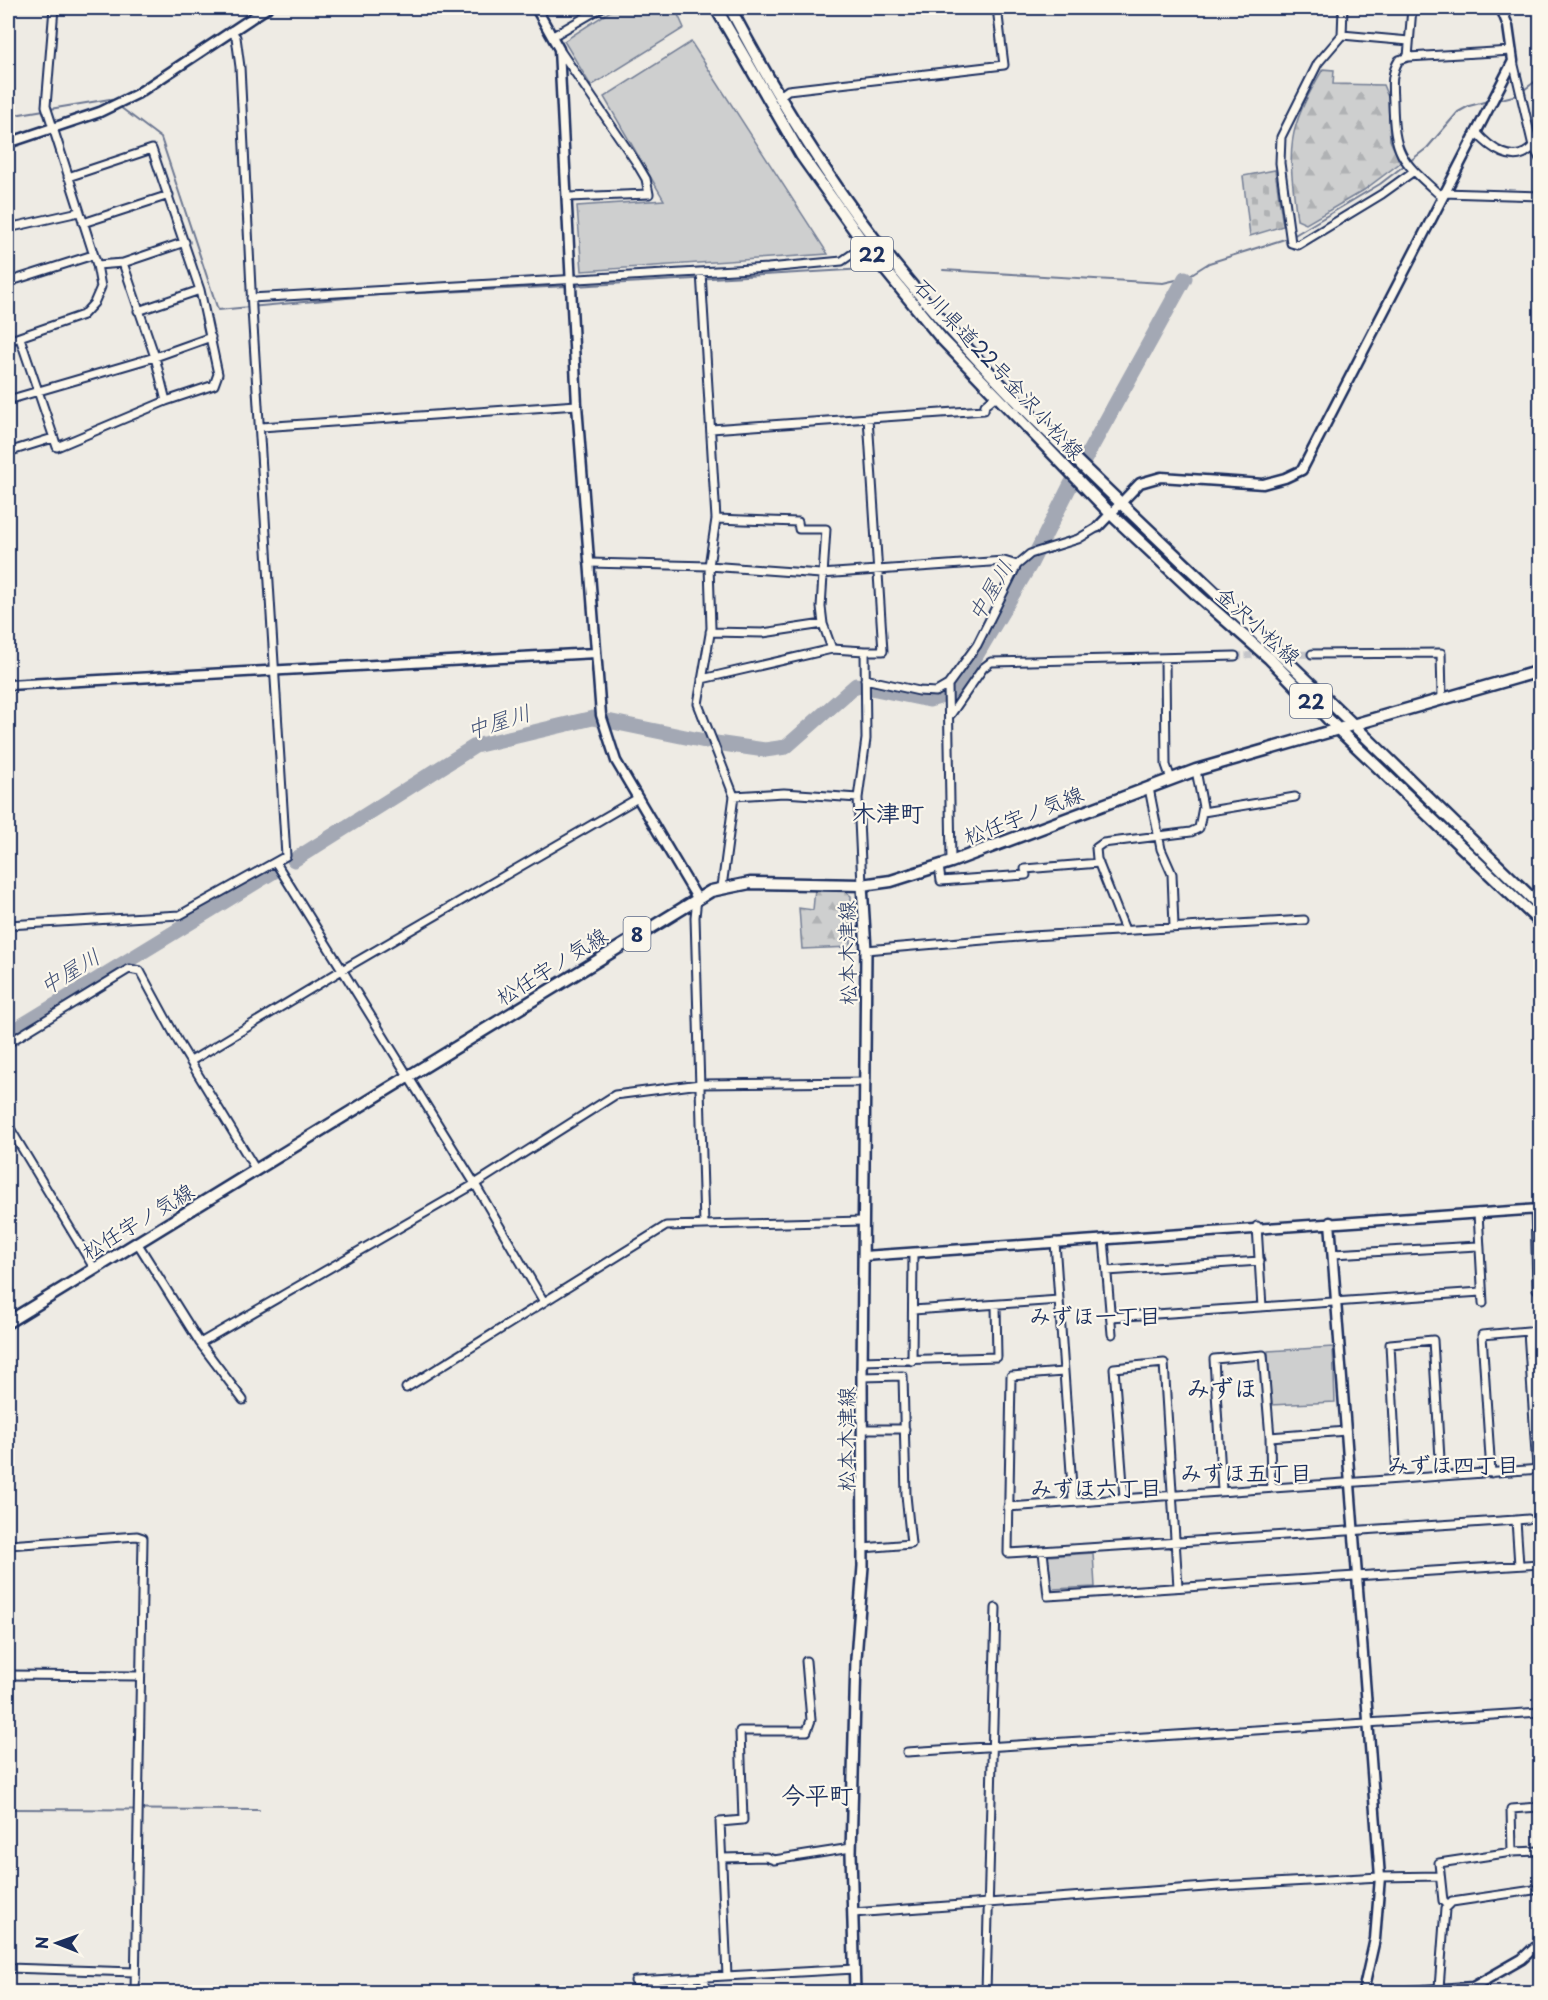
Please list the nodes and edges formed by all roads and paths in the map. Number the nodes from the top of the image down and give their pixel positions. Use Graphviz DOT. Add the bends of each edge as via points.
graph roads {
  1 [pos="54,8"];
  2 [pos="267,8"];
  3 [pos="536,8"];
  4 [pos="601,8"];
  5 [pos="716,8"];
  6 [pos="730,8"];
  7 [pos="997,8"];
  8 [pos="1343,8"];
  9 [pos="1412,8"];
  10 [pos="1502,8"];
  11 [pos="231,31"];
  12 [pos="1342,35"];
  13 [pos="553,36"];
  14 [pos="1409,41"];
  15 [pos="559,49"];
  16 [pos="1512,51"];
  17 [pos="1408,57"];
  18 [pos="1513,61"];
  19 [pos="780,96"];
  20 [pos="52,129"];
  21 [pos="1476,132"];
  22 [pos="8,143"];
  23 [pos="1533,146"];
  24 [pos="1540,159"];
  25 [pos="1412,169"];
  26 [pos="68,177"];
  27 [pos="169,195"];
  28 [pos="1442,195"];
  29 [pos="1540,196"];
  30 [pos="568,197"];
  31 [pos="79,212"];
  32 [pos="83,223"];
  33 [pos="8,228"];
  34 [pos="185,242"];
  35 [pos="865,245"];
  36 [pos="93,255"];
  37 [pos="123,263"];
  38 [pos="98,265"];
  39 [pos="701,276"];
  40 [pos="8,282"];
  41 [pos="573,284"];
  42 [pos="200,290"];
  43 [pos="251,304"];
  44 [pos="138,310"];
  45 [pos="211,337"];
  46 [pos="20,338"];
  47 [pos="8,341"];
  48 [pos="155,357"];
  49 [pos="38,390"];
  50 [pos="997,395"];
  51 [pos="8,400"];
  52 [pos="166,401"];
  53 [pos="577,405"];
  54 [pos="868,418"];
  55 [pos="261,427"];
  56 [pos="711,429"];
  57 [pos="53,438"];
  58 [pos="8,452"];
  59 [pos="1090,472"];
  60 [pos="1080,482"];
  61 [pos="1121,501"];
  62 [pos="1111,514"];
  63 [pos="716,519"];
  64 [pos="1098,527"];
  65 [pos="590,563"];
  66 [pos="1017,565"];
  67 [pos="709,566"];
  68 [pos="877,569"];
  69 [pos="824,573"];
  70 [pos="823,624"];
  71 [pos="710,633"];
  72 [pos="832,649"];
  73 [pos="865,651"];
  74 [pos="595,653"];
  75 [pos="1312,654"];
  76 [pos="1235,656"];
  77 [pos="1165,658"];
  78 [pos="274,670"];
  79 [pos="1540,671"];
  80 [pos="702,679"];
  81 [pos="8,685"];
  82 [pos="865,685"];
  83 [pos="949,692"];
  84 [pos="1442,698"];
  85 [pos="951,714"];
  86 [pos="1353,726"];
  87 [pos="1339,730"];
  88 [pos="1196,770"];
  89 [pos="1171,779"];
  90 [pos="1149,788"];
  91 [pos="734,796"];
  92 [pos="1294,797"];
  93 [pos="638,798"];
  94 [pos="858,798"];
  95 [pos="1203,812"];
  96 [pos="1159,834"];
  97 [pos="951,862"];
  98 [pos="276,863"];
  99 [pos="1099,863"];
  100 [pos="939,866"];
  101 [pos="862,885"];
  102 [pos="722,887"];
  103 [pos="697,898"];
  104 [pos="1540,906"];
  105 [pos="1304,920"];
  106 [pos="1540,922"];
  107 [pos="8,925"];
  108 [pos="1174,927"];
  109 [pos="1125,930"];
  110 [pos="866,950"];
  111 [pos="342,970"];
  112 [pos="8,1042"];
  113 [pos="191,1061"];
  114 [pos="407,1076"];
  115 [pos="864,1082"];
  116 [pos="700,1084"];
  117 [pos="8,1125"];
  118 [pos="256,1170"];
  119 [pos="475,1184"];
  120 [pos="1538,1209"];
  121 [pos="1478,1213"];
  122 [pos="863,1221"];
  123 [pos="1330,1222"];
  124 [pos="704,1225"];
  125 [pos="1257,1226"];
  126 [pos="1104,1239"];
  127 [pos="1054,1242"];
  128 [pos="1537,1242"];
  129 [pos="138,1244"];
  130 [pos="1478,1246"];
  131 [pos="913,1253"];
  132 [pos="1334,1254"];
  133 [pos="864,1256"];
  134 [pos="1260,1261"];
  135 [pos="94,1268"];
  136 [pos="1107,1271"];
  137 [pos="1540,1288"];
  138 [pos="1482,1292"];
  139 [pos="1059,1300"];
  140 [pos="544,1302"];
  141 [pos="1336,1302"];
  142 [pos="1483,1303"];
  143 [pos="996,1305"];
  144 [pos="1262,1307"];
  145 [pos="913,1310"];
  146 [pos="1111,1317"];
  147 [pos="8,1322"];
  148 [pos="1112,1334"];
  149 [pos="201,1343"];
  150 [pos="862,1361"];
  151 [pos="912,1361"];
  152 [pos="1063,1372"];
  153 [pos="862,1377"];
  154 [pos="406,1388"];
  155 [pos="243,1400"];
  156 [pos="862,1429"];
  157 [pos="905,1429"];
  158 [pos="1346,1431"];
  159 [pos="1270,1437"];
  160 [pos="1539,1469"];
  161 [pos="1491,1473"];
  162 [pos="1441,1476"];
  163 [pos="1397,1479"];
  164 [pos="1349,1481"];
  165 [pos="1271,1487"];
  166 [pos="1222,1490"];
  167 [pos="1172,1494"];
  168 [pos="1124,1497"];
  169 [pos="1072,1501"];
  170 [pos="1008,1507"];
  171 [pos="1528,1519"];
  172 [pos="1516,1520"];
  173 [pos="1354,1530"];
  174 [pos="1176,1543"];
  175 [pos="8,1545"];
  176 [pos="863,1548"];
  177 [pos="1043,1552"];
  178 [pos="1540,1563"];
  179 [pos="1519,1565"];
  180 [pos="1355,1575"];
  181 [pos="1178,1587"];
  182 [pos="996,1608"];
  183 [pos="806,1661"];
  184 [pos="8,1674"];
  185 [pos="139,1676"];
  186 [pos="1540,1712"];
  187 [pos="1369,1722"];
  188 [pos="991,1749"];
  189 [pos="907,1752"];
  190 [pos="1540,1807"];
  191 [pos="851,1848"];
  192 [pos="1540,1851"];
  193 [pos="1512,1852"];
  194 [pos="722,1858"];
  195 [pos="1440,1876"];
  196 [pos="1380,1877"];
  197 [pos="1540,1889"];
  198 [pos="988,1901"];
  199 [pos="1448,1906"];
  200 [pos="853,1913"];
  201 [pos="1540,1942"];
  202 [pos="8,1968"];
  203 [pos="855,1969"];
  204 [pos="135,1972"];
  205 [pos="727,1976"];
  206 [pos="705,1978"];
  207 [pos="655,1980"];
  208 [pos="635,1981"];
  209 [pos="1439,1988"];
  210 [pos="1457,1991"];
  211 [pos="135,1992"];
  212 [pos="655,1992"];
  213 [pos="705,1992"];
  214 [pos="855,1992"];
  215 [pos="986,1992"];
  216 [pos="1363,1992"];
  217 [pos="1400,1992"];
  1 -- 20 [label="street" via="47,109"];
  2 -- 11 [label="street"];
  3 -- 13 [label="street"];
  4 -- 13 [label="street"];
  5 -- 35 [label="main road, 石川県道22号金沢小松線 / 22" via="795,145"];
  6 -- 19 [label="main road, 石川県道22号金沢小松線 / 22"];
  7 -- 19 [label="street" via="1004,65 789,90"];
  8 -- 12 [label="street"];
  9 -- 14 [label="street"];
  10 -- 16 [label="street"];
  11 -- 20 [label="street" via="137,94"];
  11 -- 43 [label="street" via="236,37 240,67"];
  12 -- 14 [label="street"];
  12 -- 25 [label="street" via="1318,63 1281,137 1280,164 1291,243 1298,245 1382,194"];
  13 -- 15 [label="street"];
  14 -- 17 [label="street"];
  15 -- 30 [label="street"];
  15 -- 30 [label="street" via="641,171 649,194"];
  16 -- 17 [label="street"];
  16 -- 18 [label="street"];
  17 -- 25 [label="street" via="1399,60 1392,71 1393,136"];
  18 -- 21 [label="street"];
  18 -- 23 [label="street"];
  19 -- 59 [label="main road, 石川県道22号金沢小松線 / 22" via="844,198 894,264 962,342"];
  20 -- 22 [label="street"];
  20 -- 26 [label="street"];
  21 -- 23 [label="street" via="1488,145 1507,155 1526,152"];
  21 -- 28 [label="street"];
  23 -- 24 [label="street"];
  25 -- 28 [label="street"];
  26 -- 27 [label="street" via="152,149"];
  26 -- 31 [label="street"];
  27 -- 32 [label="street"];
  27 -- 34 [label="street"];
  28 -- 29 [label="street"];
  28 -- 61 [label="street" via="1302,470 1263,484 1161,477 1140,483"];
  30 -- 41 [label="street"];
  31 -- 32 [label="street"];
  31 -- 33 [label="street"];
  32 -- 36 [label="street"];
  34 -- 37 [label="street"];
  34 -- 42 [label="street"];
  35 -- 39 [label="street" via="842,261"];
  35 -- 50 [label="main road, 石川県道22号金沢小松線 / 22" via="941,338"];
  36 -- 38 [label="street"];
  36 -- 40 [label="street"];
  37 -- 38 [label="street"];
  37 -- 44 [label="street"];
  38 -- 46 [label="street" via="100,287 94,303 83,315"];
  39 -- 41 [label="street"];
  39 -- 56 [label="street"];
  41 -- 43 [label="street" via="486,283"];
  41 -- 53 [label="street"];
  42 -- 44 [label="street"];
  42 -- 45 [label="street"];
  43 -- 55 [label="street"];
  44 -- 48 [label="street"];
  45 -- 48 [label="street"];
  45 -- 52 [label="street" via="218,374 214,386"];
  46 -- 47 [label="street"];
  46 -- 49 [label="street"];
  48 -- 49 [label="street"];
  48 -- 52 [label="street"];
  49 -- 51 [label="street"];
  49 -- 57 [label="street"];
  50 -- 54 [label="street" via="984,410"];
  50 -- 60 [label="main road, 石川県道22号金沢小松線 / 22"];
  52 -- 57 [label="street" via="57,447"];
  53 -- 55 [label="street"];
  53 -- 65 [label="street"];
  54 -- 56 [label="street"];
  54 -- 68 [label="street"];
  55 -- 78 [label="street"];
  56 -- 63 [label="street"];
  57 -- 58 [label="street"];
  59 -- 61 [label="main road, 金沢小松線 / 22"];
  60 -- 62 [label="main road, 金沢小松線 / 22"];
  61 -- 62 [label="street"];
  61 -- 86 [label="main road, 金沢小松線 / 22"];
  62 -- 64 [label="street"];
  62 -- 87 [label="main road, 金沢小松線 / 22" via="1269,658"];
  63 -- 67 [label="street"];
  63 -- 69 [label="street" via="798,522 799,529 826,529"];
  64 -- 66 [label="street" via="1077,539 1030,554"];
  65 -- 67 [label="street"];
  65 -- 74 [label="street"];
  66 -- 68 [label="street" via="1004,561"];
  66 -- 83 [label="street"];
  67 -- 69 [label="street"];
  67 -- 71 [label="street"];
  68 -- 69 [label="street"];
  68 -- 73 [label="street" via="883,651"];
  69 -- 70 [label="street"];
  70 -- 71 [label="street" via="763,633"];
  70 -- 72 [label="street"];
  71 -- 80 [label="street"];
  72 -- 73 [label="street"];
  72 -- 80 [label="street"];
  73 -- 82 [label="street"];
  74 -- 78 [label="street"];
  74 -- 93 [label="street" via="602,719 616,761"];
  75 -- 84 [label="street" via="1441,653"];
  76 -- 77 [label="street"];
  77 -- 85 [label="street" via="991,662 982,668"];
  77 -- 89 [label="street" via="1166,765"];
  78 -- 81 [label="street"];
  78 -- 98 [label="street" via="286,856"];
  79 -- 84 [label="main road, 22"];
  80 -- 91 [label="street" via="698,704"];
  82 -- 83 [label="street"];
  82 -- 94 [label="street" via="866,739"];
  83 -- 85 [label="street"];
  84 -- 86 [label="main road, 22"];
  85 -- 97 [label="street"];
  86 -- 87 [label="main road, 22"];
  86 -- 104 [label="main road, 金沢小松線 / 22"];
  87 -- 88 [label="main road, 松任宇ノ気線 / 8"];
  87 -- 106 [label="main road, 金沢小松線 / 22"];
  88 -- 89 [label="main road, 松任宇ノ気線 / 8"];
  88 -- 95 [label="street"];
  89 -- 90 [label="main road, 松任宇ノ気線 / 8"];
  90 -- 96 [label="street"];
  90 -- 97 [label="main road, 松任宇ノ気線 / 8"];
  91 -- 94 [label="street" via="784,793"];
  91 -- 102 [label="street"];
  92 -- 95 [label="street"];
  93 -- 103 [label="street"];
  93 -- 111 [label="street"];
  94 -- 101 [label="street"];
  95 -- 96 [label="street" via="1199,828 1191,832"];
  96 -- 99 [label="street" via="1103,843 1096,848"];
  96 -- 108 [label="street" via="1172,874"];
  97 -- 100 [label="main road, 松任宇ノ気線 / 8"];
  98 -- 107 [label="street" via="180,915"];
  98 -- 111 [label="street"];
  99 -- 100 [label="street" via="941,881"];
  99 -- 109 [label="street"];
  100 -- 101 [label="main road, 松任宇ノ気線 / 8" via="891,881"];
  101 -- 102 [label="main road, 松任宇ノ気線 / 8" via="750,883"];
  101 -- 110 [label="main road, 松本木津線"];
  102 -- 103 [label="main road, 松任宇ノ気線 / 8"];
  103 -- 114 [label="main road, 松任宇ノ気線 / 8"];
  103 -- 116 [label="street"];
  105 -- 108 [label="street"];
  108 -- 109 [label="street"];
  109 -- 110 [label="street"];
  110 -- 115 [label="main road, 松本木津線"];
  111 -- 113 [label="street"];
  111 -- 114 [label="street"];
  112 -- 113 [label="street" via="129,969 140,970"];
  113 -- 118 [label="street"];
  114 -- 118 [label="main road, 松任宇ノ気線 / 8"];
  114 -- 119 [label="street"];
  115 -- 116 [label="street"];
  115 -- 122 [label="main road, 松本木津線"];
  116 -- 119 [label="street" via="615,1095"];
  116 -- 124 [label="street"];
  117 -- 135 [label="street"];
  118 -- 129 [label="main road, 松任宇ノ気線 / 8"];
  119 -- 140 [label="street"];
  119 -- 149 [label="street"];
  120 -- 121 [label="street"];
  120 -- 128 [label="street"];
  121 -- 123 [label="street"];
  121 -- 130 [label="street"];
  122 -- 124 [label="street"];
  122 -- 133 [label="main road, 松本木津線"];
  123 -- 125 [label="street"];
  123 -- 132 [label="street"];
  124 -- 140 [label="street" via="666,1226"];
  125 -- 126 [label="street"];
  125 -- 134 [label="street"];
  126 -- 127 [label="street"];
  126 -- 136 [label="street"];
  127 -- 131 [label="street"];
  127 -- 139 [label="street"];
  128 -- 137 [label="street" via="1537,1289"];
  129 -- 135 [label="main road, 松任宇ノ気線 / 8"];
  129 -- 149 [label="street"];
  130 -- 132 [label="street"];
  130 -- 138 [label="street"];
  131 -- 133 [label="street"];
  131 -- 145 [label="street"];
  132 -- 141 [label="street"];
  133 -- 150 [label="main road, 松本木津線"];
  134 -- 136 [label="street"];
  134 -- 144 [label="street"];
  135 -- 147 [label="main road, 松任宇ノ気線 / 8"];
  136 -- 146 [label="street"];
  138 -- 141 [label="street"];
  138 -- 142 [label="street"];
  139 -- 143 [label="street"];
  139 -- 152 [label="street"];
  140 -- 154 [label="street"];
  141 -- 144 [label="street"];
  141 -- 158 [label="street"];
  143 -- 145 [label="street"];
  143 -- 151 [label="street" via="997,1357"];
  144 -- 146 [label="street"];
  145 -- 151 [label="street"];
  146 -- 148 [label="street"];
  149 -- 155 [label="street"];
  150 -- 151 [label="street"];
  150 -- 153 [label="main road, 松本木津線"];
  152 -- 169 [label="street"];
  152 -- 170 [label="street" via="1011,1376"];
  153 -- 156 [label="main road, 松本木津線"];
  153 -- 157 [label="street" via="903,1376"];
  156 -- 157 [label="street"];
  156 -- 176 [label="main road, 松本木津線"];
  157 -- 176 [label="street" via="911,1544"];
  158 -- 159 [label="street"];
  158 -- 164 [label="street"];
  159 -- 165 [label="street"];
  159 -- 166 [label="street" via="1263,1355 1214,1359"];
  160 -- 161 [label="street"];
  160 -- 161 [label="street" via="1528,1331 1482,1335"];
  161 -- 162 [label="street"];
  162 -- 163 [label="street"];
  162 -- 163 [label="street" via="1433,1340 1390,1344"];
  163 -- 164 [label="street"];
  164 -- 165 [label="street"];
  164 -- 173 [label="street"];
  165 -- 166 [label="street"];
  166 -- 167 [label="street"];
  167 -- 168 [label="street"];
  167 -- 168 [label="street" via="1164,1363 1114,1368"];
  167 -- 174 [label="street"];
  168 -- 169 [label="street"];
  169 -- 170 [label="street"];
  170 -- 177 [label="street" via="1008,1553"];
  171 -- 172 [label="street"];
  172 -- 173 [label="street"];
  172 -- 179 [label="street"];
  173 -- 174 [label="street"];
  173 -- 180 [label="street"];
  174 -- 177 [label="street"];
  174 -- 181 [label="street"];
  175 -- 185 [label="street" via="143,1538"];
  176 -- 191 [label="main road, 松本木津線"];
  177 -- 181 [label="street" via="1048,1596"];
  178 -- 179 [label="street"];
  179 -- 180 [label="street"];
  180 -- 181 [label="street"];
  180 -- 187 [label="street"];
  182 -- 188 [label="street"];
  183 -- 194 [label="street" via="811,1720 807,1731 740,1731 743,1820 720,1822"];
  184 -- 185 [label="street"];
  185 -- 204 [label="street"];
  186 -- 187 [label="street"];
  187 -- 188 [label="street"];
  187 -- 196 [label="street"];
  188 -- 189 [label="street"];
  188 -- 198 [label="street"];
  190 -- 193 [label="street" via="1511,1809"];
  191 -- 194 [label="street" via="774,1860"];
  191 -- 200 [label="main road, 松本木津線"];
  192 -- 193 [label="street"];
  193 -- 195 [label="street" via="1439,1863"];
  194 -- 205 [label="street"];
  195 -- 196 [label="street"];
  195 -- 199 [label="street" via="1443,1901"];
  196 -- 198 [label="street"];
  196 -- 216 [label="street" via="1375,1939"];
  197 -- 199 [label="street" via="1452,1902"];
  198 -- 200 [label="street"];
  198 -- 215 [label="street"];
  199 -- 209 [label="street"];
  200 -- 203 [label="main road, 松本木津線"];
  201 -- 210 [label="street" via="1522,1959 1473,1987"];
  202 -- 204 [label="street"];
  203 -- 205 [label="street"];
  203 -- 214 [label="main road, 松本木津線"];
  204 -- 211 [label="street"];
  205 -- 206 [label="street"];
  206 -- 207 [label="street"];
  206 -- 213 [label="street"];
  207 -- 208 [label="street"];
  207 -- 212 [label="street"];
  209 -- 210 [label="street"];
  209 -- 217 [label="street"];
}
